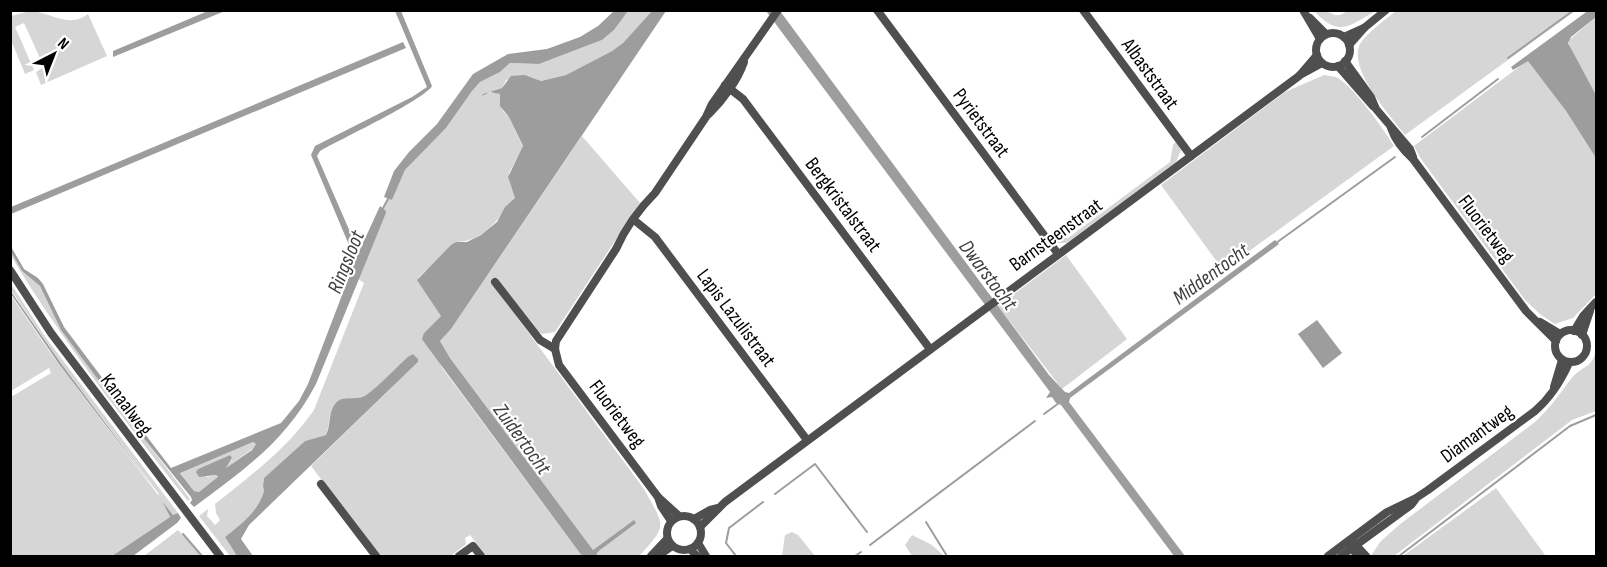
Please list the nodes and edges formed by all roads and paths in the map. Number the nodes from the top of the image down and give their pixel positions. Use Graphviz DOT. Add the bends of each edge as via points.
graph roads {
  1 [pos="778,10"];
  2 [pos="877,10"];
  3 [pos="1083,10"];
  4 [pos="1386,10"];
  5 [pos="1306,14"];
  6 [pos="1364,28"];
  7 [pos="1323,36"];
  8 [pos="1344,37"];
  9 [pos="1349,45"];
  10 [pos="1320,59"];
  11 [pos="1346,61"];
  12 [pos="1338,66"];
  13 [pos="727,87"];
  14 [pos="1376,109"];
  15 [pos="1191,156"];
  16 [pos="636,221"];
  17 [pos="1058,254"];
  18 [pos="10,270"];
  19 [pos="495,282"];
  20 [pos="1594,305"];
  21 [pos="1574,331"];
  22 [pos="1582,335"];
  23 [pos="1558,338"];
  24 [pos="555,349"];
  25 [pos="930,350"];
  26 [pos="1566,361"];
  27 [pos="807,440"];
  28 [pos="321,484"];
  29 [pos="658,497"];
  30 [pos="1416,498"];
  31 [pos="718,508"];
  32 [pos="679,516"];
  33 [pos="694,519"];
  34 [pos="671,521"];
  35 [pos="700,527"];
  36 [pos="1349,540"];
  37 [pos="670,543"];
  38 [pos="698,543"];
  39 [pos="1354,547"];
  40 [pos="690,549"];
  41 [pos="220,556"];
  42 [pos="376,556"];
  43 [pos="459,556"];
  44 [pos="481,556"];
  45 [pos="652,556"];
  46 [pos="697,556"];
  47 [pos="706,556"];
  48 [pos="1328,556"];
  49 [pos="1341,556"];
  50 [pos="1357,556"];
  51 [pos="1366,556"];
  1 -- 13 [label="street"];
  2 -- 17 [label="street, Pyrietstraat"];
  3 -- 15 [label="street, Albaststraat"];
  4 -- 6 [label="street"];
  5 -- 7 [label="street"];
  6 -- 8 [label="street"];
  6 -- 9 [label="street"];
  7 -- 8 [label="street" via="1335,33"];
  7 -- 10 [label="street" via="1317,45"];
  8 -- 9 [label="street"];
  9 -- 11 [label="street"];
  10 -- 12 [label="street" via="1328,66"];
  10 -- 15 [label="street, Barnsteenstraat"];
  11 -- 12 [label="street"];
  11 -- 14 [label="street, Fluorietweg"];
  12 -- 14 [label="street, Fluorietweg"];
  13 -- 16 [label="street"];
  13 -- 25 [label="street, Bergkristalstraat" via="743,99"];
  14 -- 23 [label="street, Fluorietweg" via="1404,141 1413,159 1534,319"];
  15 -- 17 [label="street, Barnsteenstraat"];
  16 -- 24 [label="street" via="621,237 559,335"];
  16 -- 27 [label="street, Lapis Lazulistraat" via="655,237"];
  17 -- 25 [label="street, Barnsteenstraat"];
  18 -- 41 [label="street, Kanaalweg" via="51,333"];
  19 -- 24 [label="street, Fluorietweg" via="540,340"];
  20 -- 21 [label="street"];
  20 -- 22 [label="street"];
  21 -- 22 [label="street"];
  21 -- 23 [label="street" via="1565,331"];
  22 -- 26 [label="street" via="1587,344 1585,354 1579,361"];
  23 -- 26 [label="street" via="1556,352"];
  24 -- 29 [label="street, Fluorietweg" via="559,365"];
  25 -- 27 [label="street, Barnsteenstraat"];
  26 -- 30 [label="street, Diamantweg" via="1545,403"];
  27 -- 31 [label="street, Barnsteenstraat"];
  28 -- 42 [label="street"];
  29 -- 32 [label="street, Fluorietweg"];
  29 -- 34 [label="street, Fluorietweg"];
  30 -- 36 [label="street, Diamantweg" via="1387,512"];
  30 -- 39 [label="street, Diamantweg"];
  31 -- 33 [label="street, Barnsteenstraat"];
  31 -- 35 [label="street, Barnsteenstraat"];
  32 -- 33 [label="street"];
  32 -- 34 [label="street"];
  33 -- 35 [label="street"];
  34 -- 37 [label="street" via="666,532"];
  35 -- 38 [label="street"];
  36 -- 39 [label="street"];
  36 -- 48 [label="street, Diamantweg"];
  37 -- 40 [label="street"];
  37 -- 45 [label="street"];
  38 -- 40 [label="street"];
  38 -- 47 [label="street"];
  39 -- 49 [label="street, Diamantweg"];
  39 -- 50 [label="street"];
  39 -- 51 [label="street"];
  40 -- 46 [label="street"];
  43 -- 44 [label="street" via="473,546"];
}
